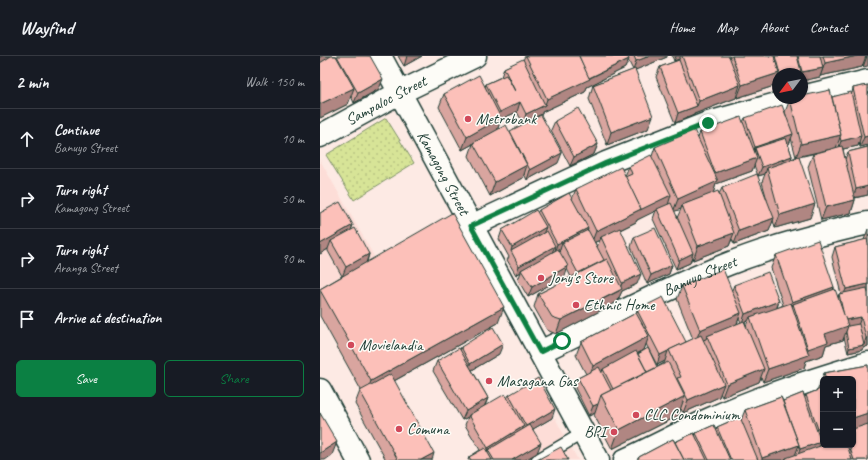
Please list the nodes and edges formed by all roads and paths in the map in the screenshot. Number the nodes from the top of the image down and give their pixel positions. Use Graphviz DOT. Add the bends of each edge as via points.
graph roads {
  1 [pos="380,56"];
  2 [pos="475,56"];
  3 [pos="868,81"];
  4 [pos="399,93"];
  5 [pos="808,96"];
  6 [pos="776,104"];
  7 [pos="320,136"];
  8 [pos="868,223"];
  9 [pos="471,226"];
  10 [pos="540,352"];
  11 [pos="868,363"];
  12 [pos="320,390"];
  13 [pos="583,433"];
  14 [pos="358,460"];
  15 [pos="536,460"];
  16 [pos="598,460"];
  17 [pos="625,460"];
  1 -- 4 [label="street, Kamagong Street"];
  2 -- 4 [label="street, Sampaloc Street"];
  3 -- 5 [label="street"];
  4 -- 7 [label="street, Sampaloc Street"];
  4 -- 9 [label="street, Kamagong Street"];
  6 -- 9 [label="street" via="708,123 606,163"];
  8 -- 10 [label="street, Banuyo Street" via="799,240 728,264 659,294"];
  9 -- 10 [label="street, Kamagong Street"];
  10 -- 13 [label="street, Kamagong Street"];
  11 -- 17 [label="street" via="811,380 711,418"];
  12 -- 14 [label="street"];
  13 -- 15 [label="lane"];
  13 -- 16 [label="street, Kamagong Street"];
}
